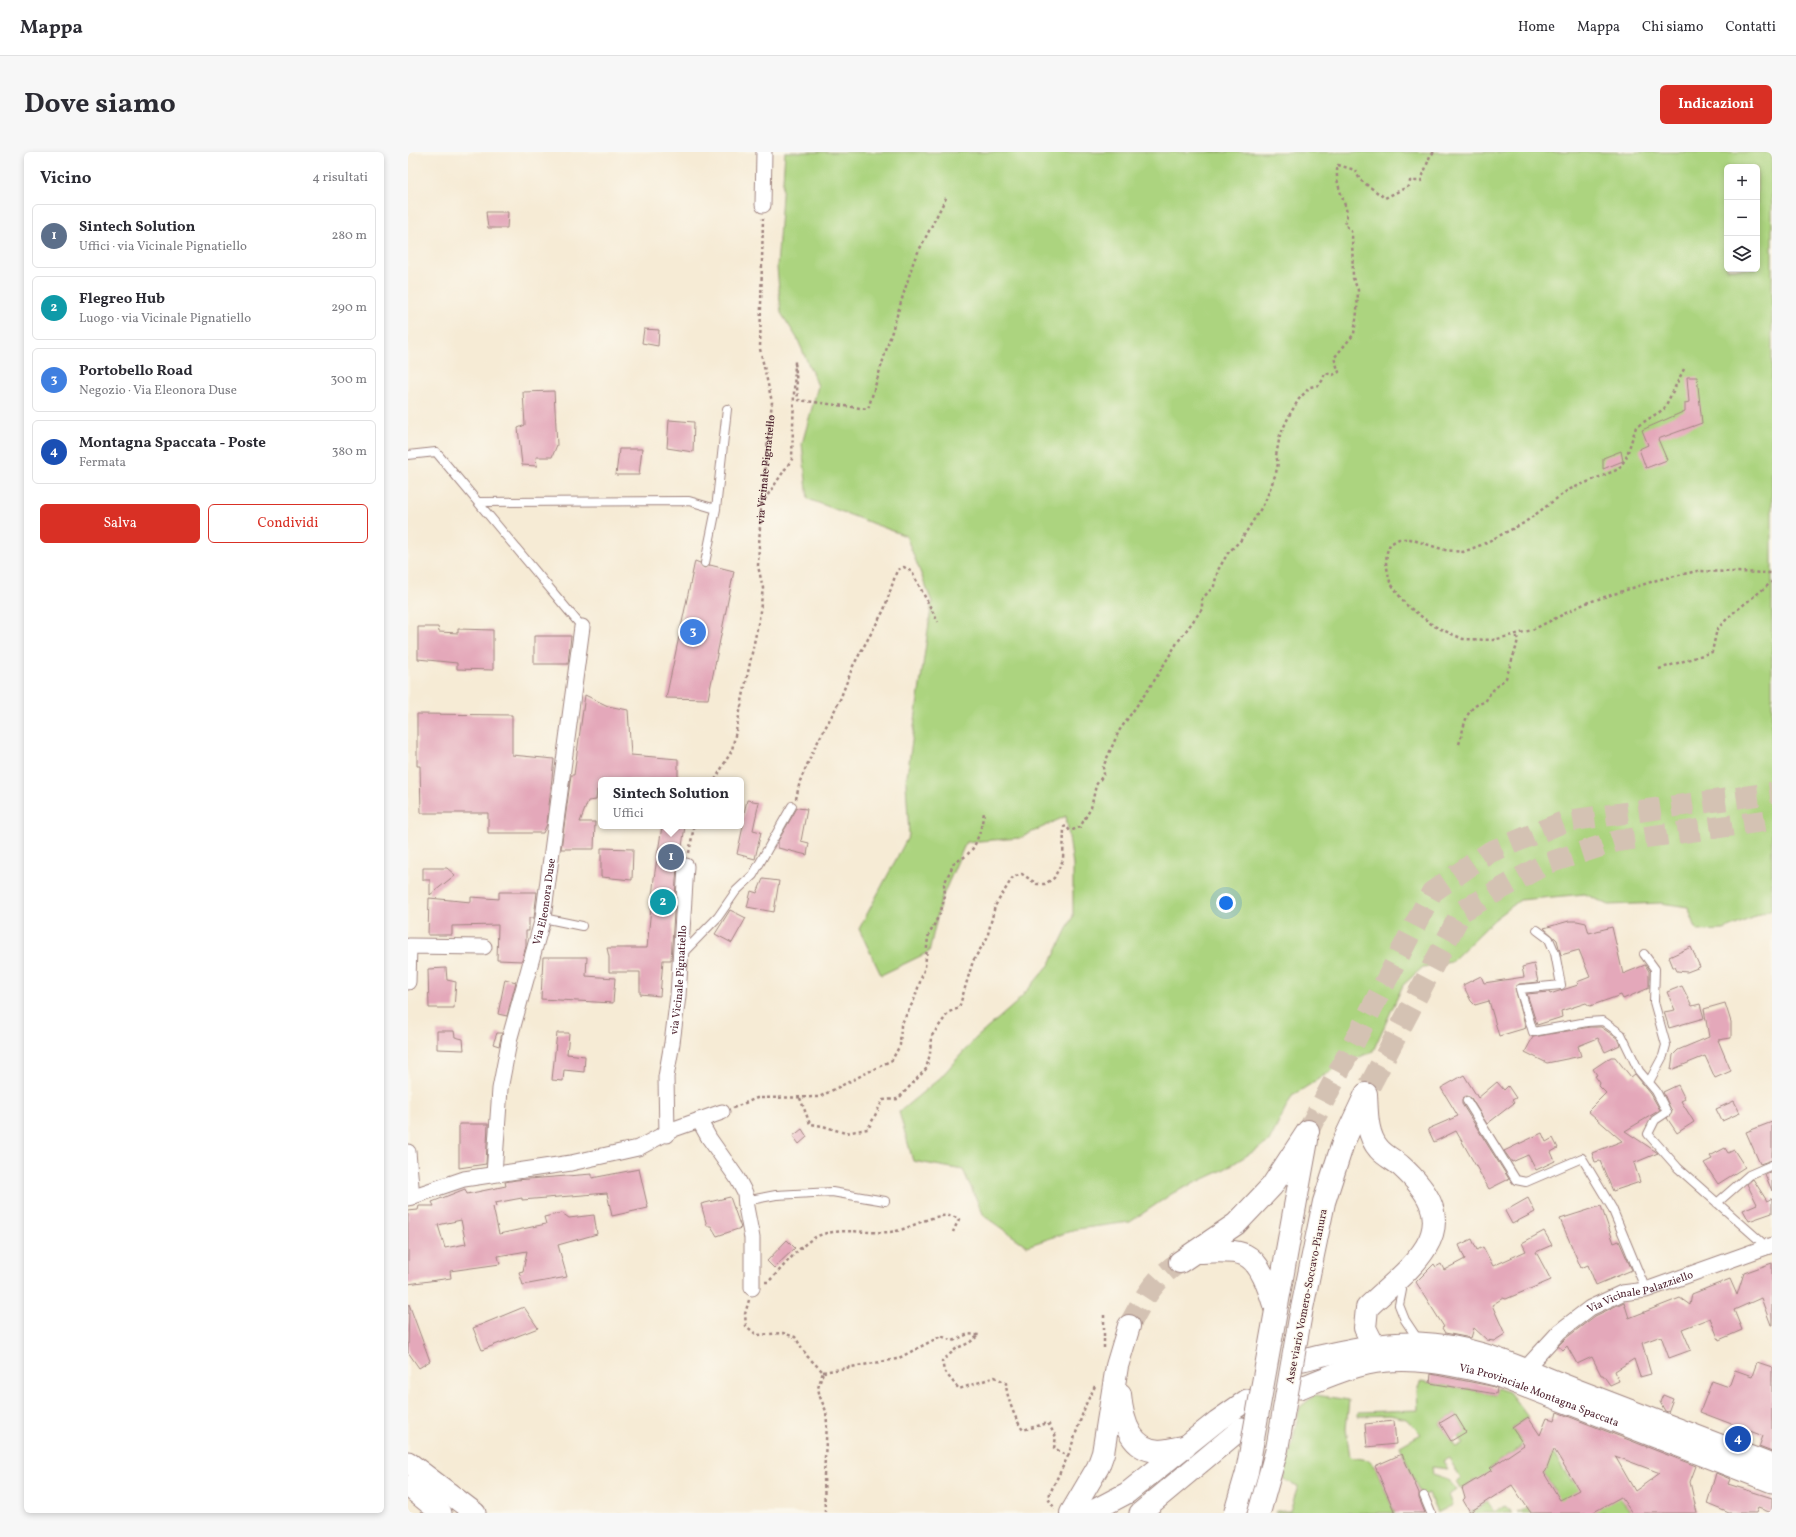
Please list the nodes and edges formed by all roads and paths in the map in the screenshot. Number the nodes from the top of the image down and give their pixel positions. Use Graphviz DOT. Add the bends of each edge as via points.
graph roads {
  1 [pos="764,152"];
  2 [pos="1434,152"];
  3 [pos="947,196"];
  4 [pos="763,205"];
  5 [pos="1684,369"];
  6 [pos="727,409"];
  7 [pos="408,455"];
  8 [pos="478,502"];
  9 [pos="761,505"];
  10 [pos="716,509"];
  11 [pos="705,563"];
  12 [pos="1772,573"];
  13 [pos="1772,582"];
  14 [pos="938,622"];
  15 [pos="582,627"];
  16 [pos="1515,634"];
  17 [pos="1659,669"];
  18 [pos="1460,744"];
  19 [pos="717,777"];
  20 [pos="792,806"];
  21 [pos="984,813"];
  22 [pos="693,829"];
  23 [pos="686,866"];
  24 [pos="543,918"];
  25 [pos="582,926"];
  26 [pos="1536,930"];
  27 [pos="484,947"];
  28 [pos="1644,954"];
  29 [pos="680,956"];
  30 [pos="408,982"];
  31 [pos="1650,1082"];
  32 [pos="800,1098"];
  33 [pos="1467,1101"];
  34 [pos="722,1112"];
  35 [pos="699,1120"];
  36 [pos="667,1135"];
  37 [pos="408,1152"];
  38 [pos="1772,1165"];
  39 [pos="494,1174"];
  40 [pos="410,1198"];
  41 [pos="885,1200"];
  42 [pos="745,1201"];
  43 [pos="1717,1203"];
  44 [pos="953,1232"];
  45 [pos="1770,1246"];
  46 [pos="752,1285"];
  47 [pos="1402,1290"];
  48 [pos="1646,1290"];
  49 [pos="1276,1311"];
  50 [pos="1104,1312"];
  51 [pos="1129,1326"];
  52 [pos="1420,1343"];
  53 [pos="1373,1344"];
  54 [pos="1303,1360"];
  55 [pos="1110,1361"];
  56 [pos="1526,1368"];
  57 [pos="823,1372"];
  58 [pos="1097,1381"];
  59 [pos="1300,1388"];
  60 [pos="1247,1400"];
  61 [pos="1242,1428"];
  62 [pos="1185,1447"];
  63 [pos="1068,1456"];
  64 [pos="408,1462"];
  65 [pos="1772,1465"];
  66 [pos="1772,1482"];
  67 [pos="408,1486"];
  68 [pos="1424,1496"];
  69 [pos="441,1513"];
  70 [pos="475,1513"];
  71 [pos="825,1513"];
  72 [pos="1056,1513"];
  73 [pos="1071,1513"];
  74 [pos="1089,1513"];
  75 [pos="1140,1513"];
  76 [pos="1235,1513"];
  77 [pos="1259,1513"];
  78 [pos="1431,1513"];
  1 -- 4 [label="street"];
  2 -- 32 [label="path" via="1430,156 1421,181 1410,181 1409,186 1384,198 1360,180 1356,170 1338,165 1336,172 1347,211 1345,225 1352,234 1353,278 1358,290 1354,334 1334,358 1339,372 1333,375 1325,373 1319,385 1310,387 1290,414 1280,435 1276,473 1265,502 1241,540 1228,553 1218,570 1214,586 1202,600 1202,609 1119,731 1085,819 1080,827 1070,831 1064,827 1063,860 1054,878 1045,884 1037,884 1022,874 1013,878 995,906 987,938 973,962 959,1008 949,1012 931,1037 926,1069 898,1099 883,1100 868,1130 845,1133 810,1124"];
  3 -- 9 [label="path" via="914,260 868,409 798,400 795,362 792,459"];
  4 -- 9 [label="path, via Vicinale Pignatiello" via="760,350 772,402"];
  5 -- 16 [label="path" via="1664,408 1636,427 1626,458 1619,469 1568,490 1524,523 1463,552 1445,550 1410,539 1399,539 1390,544 1386,563 1390,582 1406,604 1434,626 1463,639 1493,640"];
  6 -- 10 [label="lane"];
  7 -- 8 [label="lane" via="436,452"];
  8 -- 10 [label="lane" via="689,501"];
  8 -- 15 [label="lane"];
  9 -- 19 [label="path, via Vicinale Pignatiello" via="758,566 763,588 759,618 732,750"];
  10 -- 11 [label="lane"];
  12 -- 16 [label="path" via="1697,571 1657,580 1586,603 1532,630"];
  13 -- 17 [label="path" via="1717,629 1712,652"];
  14 -- 20 [label="path" via="912,572 904,567 897,570 884,610 853,666 839,702 814,749"];
  15 -- 24 [label="street, Via Eleonora Duse"];
  16 -- 18 [label="path" via="1518,640 1506,678 1491,692 1485,702 1476,704 1469,711"];
  20 -- 29 [label="lane" via="753,875 736,891 718,917"];
  21 -- 32 [label="path" via="974,847 966,856 954,863 944,884 945,895 941,911 928,937 925,967 914,1000 901,1025 900,1046 892,1060 819,1097"];
  22 -- 23 [label="path"];
  23 -- 29 [label="street, via Vicinale Pignatiello"];
  24 -- 25 [label="lane"];
  24 -- 39 [label="street, Via Eleonora Duse" via="508,1044 500,1089"];
  26 -- 31 [label="lane" via="1549,939 1555,953 1561,985 1520,989 1532,1032 1603,1021 1621,1034 1639,1071"];
  27 -- 30 [label="street" via="409,946"];
  28 -- 31 [label="lane" via="1655,969 1654,1002 1666,1045"];
  29 -- 36 [label="street, via Vicinale Pignatiello" via="677,1004 666,1077"];
  31 -- 43 [label="lane" via="1667,1112 1655,1120 1648,1134 1678,1168"];
  32 -- 34 [label="path" via="757,1098"];
  33 -- 48 [label="lane" via="1516,1180 1526,1182 1582,1158 1612,1208"];
  34 -- 35 [label="street"];
  35 -- 36 [label="street"];
  35 -- 42 [label="street" via="738,1178 745,1193"];
  36 -- 39 [label="street" via="638,1148 571,1163"];
  37 -- 40 [label="street"];
  38 -- 43 [label="lane" via="1749,1175"];
  39 -- 40 [label="street" via="464,1179"];
  41 -- 42 [label="lane" via="824,1192 776,1195"];
  42 -- 46 [label="street" via="752,1238"];
  43 -- 45 [label="lane"];
  44 -- 46 [label="path" via="958,1219 945,1215 906,1229 889,1232 828,1232 814,1238 768,1282"];
  45 -- 48 [label="street, Via Vicinale Palazziello"];
  46 -- 57 [label="path" via="745,1314 746,1326 757,1335 783,1333 795,1337 807,1356"];
  47 -- 52 [label="lane" via="1399,1305 1405,1320"];
  48 -- 56 [label="street, Via Vicinale Palazziello" via="1622,1293 1590,1308 1560,1331"];
  49 -- 49 [label="highway" via="1308,1131 1272,1186 1236,1224 1188,1257 1226,1252 1246,1255 1261,1270"];
  49 -- 76 [label="highway, bridge" via="1247,1472"];
  50 -- 55 [label="path"];
  51 -- 55 [label="highway"];
  52 -- 53 [label="street, Via Provinciale Montagna Spaccata"];
  52 -- 56 [label="street, Via Provinciale Montagna Spaccata" via="1454,1346"];
  53 -- 54 [label="street, Via Provinciale Montagna Spaccata"];
  53 -- 77 [label="highway, Asse viario Vomero-Soccavo-Pianura, bridge" via="1365,1328 1367,1308 1411,1266 1426,1247 1434,1229 1429,1197 1420,1184 1379,1149 1372,1136 1368,1122 1368,1089 1343,1143 1324,1202 1277,1449"];
  55 -- 62 [label="highway" via="1122,1414 1131,1435 1138,1443 1160,1451"];
  55 -- 73 [label="highway" via="1103,1452 1098,1467"];
  56 -- 65 [label="street, Via Provinciale Montagna Spaccata" via="1573,1389"];
  57 -- 63 [label="path" via="897,1359 941,1336 953,1341 968,1334 979,1335 970,1343 956,1348 942,1361 944,1371 959,1389 995,1377 1006,1383 1015,1420 1023,1430 1048,1423 1056,1437 1054,1448"];
  57 -- 71 [label="path" via="818,1388 826,1410 827,1424"];
  58 -- 63 [label="path"];
  59 -- 66 [label="street, Via Provinciale Montagna Spaccata" via="1334,1373 1368,1364 1426,1361 1457,1366 1495,1375"];
  60 -- 62 [label="street"];
  61 -- 75 [label="street"];
  62 -- 74 [label="street" via="1127,1492"];
  63 -- 72 [label="path" via="1048,1500"];
  64 -- 70 [label="street"];
  67 -- 69 [label="street"];
  68 -- 78 [label="lane"];
}
